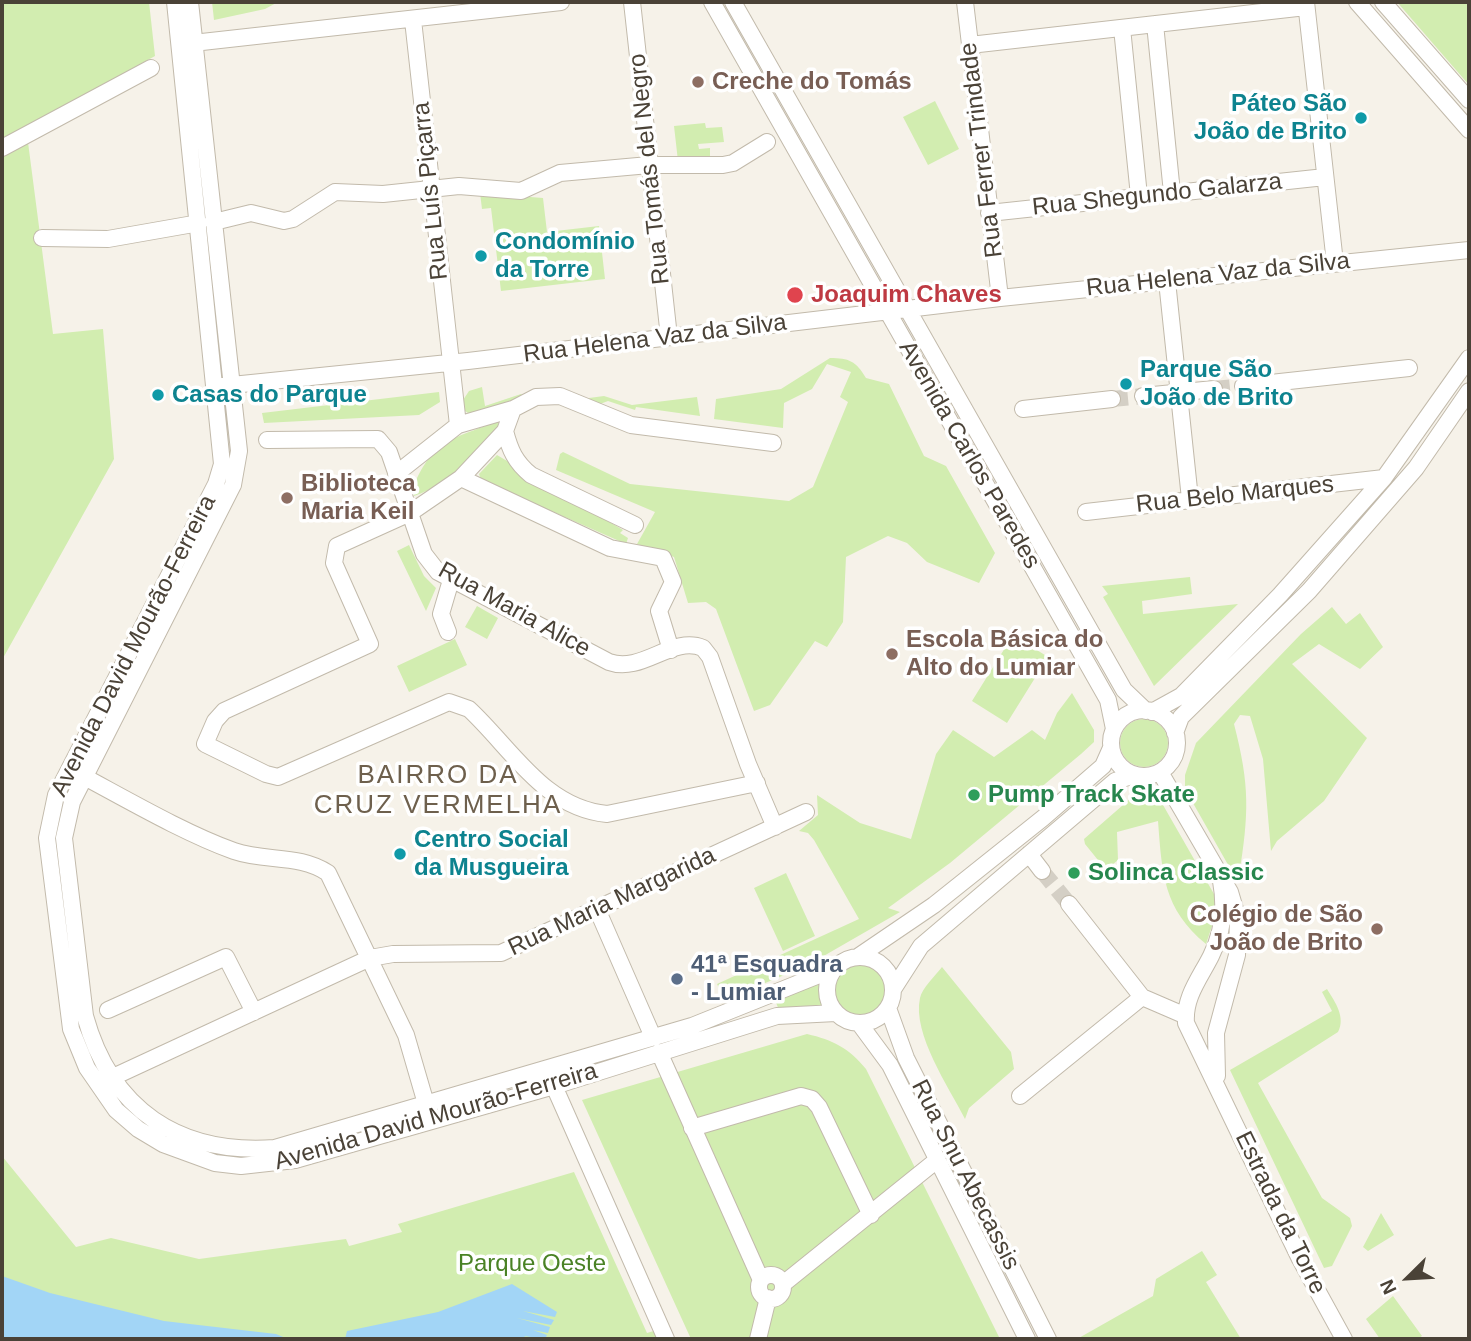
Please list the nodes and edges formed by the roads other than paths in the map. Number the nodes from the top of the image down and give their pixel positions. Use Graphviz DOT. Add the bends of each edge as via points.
graph roads {
  1 [pos="175,2"];
  2 [pos="190,2"];
  3 [pos="561,2"];
  4 [pos="632,2"];
  5 [pos="712,2"];
  6 [pos="733,2"];
  7 [pos="965,2"];
  8 [pos="1357,2"];
  9 [pos="1382,2"];
  10 [pos="1306,4"];
  11 [pos="413,20"];
  12 [pos="1155,24"];
  13 [pos="1122,27"];
  14 [pos="187,44"];
  15 [pos="970,45"];
  16 [pos="151,68"];
  17 [pos="1469,100"];
  18 [pos="1469,130"];
  19 [pos="767,142"];
  20 [pos="2,148"];
  21 [pos="649,165"];
  22 [pos="1325,177"];
  23 [pos="430,189"];
  24 [pos="1172,193"];
  25 [pos="1139,196"];
  26 [pos="989,213"];
  27 [pos="206,223"];
  28 [pos="42,238"];
  29 [pos="1468,249"];
  30 [pos="1335,263"];
  31 [pos="1167,281"];
  32 [pos="1000,298"];
  33 [pos="908,309"];
  34 [pos="887,311"];
  35 [pos="669,337"];
  36 [pos="1469,358"];
  37 [pos="451,362"];
  38 [pos="1409,368"];
  39 [pos="224,386"];
  40 [pos="1243,386"];
  41 [pos="1214,389"];
  42 [pos="1469,391"];
  43 [pos="1179,392"];
  44 [pos="1143,396"];
  45 [pos="1112,399"];
  46 [pos="513,409"];
  47 [pos="1023,409"];
  48 [pos="458,425"];
  49 [pos="505,431"];
  50 [pos="267,440"];
  51 [pos="773,443"];
  52 [pos="396,474"];
  53 [pos="461,478"];
  54 [pos="1384,478"];
  55 [pos="1190,499"];
  56 [pos="1086,512"];
  57 [pos="410,513"];
  58 [pos="635,525"];
  59 [pos="451,580"];
  60 [pos="449,632"];
  61 [pos="671,650"];
  62 [pos="1149,711"];
  63 [pos="1114,729"];
  64 [pos="1175,733"];
  65 [pos="1111,748"];
  66 [pos="70,769"];
  67 [pos="1160,772"];
  68 [pos="1135,775"];
  69 [pos="85,778"];
  70 [pos="757,783"];
  71 [pos="806,812"];
  72 [pos="775,827"];
  73 [pos="1029,854"];
  74 [pos="1042,872"];
  75 [pos="1222,881"];
  76 [pos="1069,904"];
  77 [pos="597,909"];
  78 [pos="859,956"];
  79 [pos="370,958"];
  80 [pos="834,969"];
  81 [pos="894,988"];
  82 [pos="1142,997"];
  83 [pos="888,1008"];
  84 [pos="108,1010"];
  85 [pos="254,1012"];
  86 [pos="836,1013"];
  87 [pos="1186,1016"];
  88 [pos="859,1023"];
  89 [pos="656,1045"];
  90 [pos="111,1078"];
  91 [pos="554,1086"];
  92 [pos="1219,1086"];
  93 [pos="1020,1096"];
  94 [pos="429,1112"];
  95 [pos="692,1128"];
  96 [pos="937,1160"];
  97 [pos="872,1215"];
  98 [pos="761,1280"];
  99 [pos="783,1284"];
  100 [pos="768,1298"];
  101 [pos="666,1339"];
  102 [pos="758,1339"];
  103 [pos="1027,1339"];
  104 [pos="1048,1339"];
  105 [pos="1345,1339"];
  1 -- 14 [label="street, Avenida David Mourão-Ferreira"];
  2 -- 14 [label="street, Avenida David Mourão-Ferreira"];
  3 -- 11 [label="street"];
  4 -- 21 [label="street, Rua Tomás del Negro"];
  5 -- 34 [label="street, Avenida Carlos Paredes"];
  6 -- 33 [label="street, Avenida Carlos Paredes"];
  7 -- 15 [label="street, Rua Ferrer Trindade"];
  8 -- 18 [label="street"];
  9 -- 17 [label="street"];
  10 -- 12 [label="street"];
  10 -- 22 [label="street"];
  11 -- 14 [label="street"];
  11 -- 23 [label="street, Rua Luís Piçarra"];
  12 -- 13 [label="street"];
  12 -- 24 [label="street"];
  13 -- 15 [label="street"];
  13 -- 25 [label="street"];
  14 -- 27 [label="street, Avenida David Mourão-Ferreira"];
  15 -- 26 [label="street, Rua Ferrer Trindade"];
  16 -- 20 [label="street"];
  19 -- 21 [label="street" via="733,163"];
  21 -- 23 [label="street" via="555,174 521,191 458,186"];
  21 -- 35 [label="street, Rua Tomás del Negro"];
  22 -- 24 [label="street, Rua Shegundo Galarza"];
  22 -- 30 [label="street"];
  23 -- 27 [label="street" via="383,194 335,192 293,219 251,213"];
  23 -- 37 [label="street, Rua Luís Piçarra"];
  24 -- 25 [label="street, Rua Shegundo Galarza"];
  25 -- 26 [label="street, Rua Shegundo Galarza"];
  26 -- 32 [label="street, Rua Ferrer Trindade"];
  27 -- 28 [label="street" via="108,239"];
  27 -- 39 [label="street, Avenida David Mourão-Ferreira"];
  29 -- 30 [label="street, Rua Helena Vaz da Silva"];
  30 -- 31 [label="street, Rua Helena Vaz da Silva"];
  31 -- 32 [label="street, Rua Helena Vaz da Silva"];
  31 -- 43 [label="street"];
  32 -- 33 [label="street, Rua Helena Vaz da Silva"];
  33 -- 34 [label="street, Rua Helena Vaz da Silva"];
  33 -- 62 [label="street, Avenida Carlos Paredes" via="1124,690"];
  34 -- 35 [label="street, Rua Helena Vaz da Silva"];
  34 -- 63 [label="street, Avenida Carlos Paredes" via="1108,700"];
  35 -- 37 [label="street, Rua Helena Vaz da Silva"];
  36 -- 54 [label="street"];
  37 -- 39 [label="street, Rua Helena Vaz da Silva"];
  37 -- 48 [label="street, Rua Luís Piçarra"];
  38 -- 40 [label="street"];
  39 -- 66 [label="street, Avenida David Mourão-Ferreira" via="222,464 216,484"];
  39 -- 69 [label="street, Avenida David Mourão-Ferreira" via="239,451 233,485"];
  41 -- 43 [label="street"];
  42 -- 64 [label="street" via="1405,480 1309,591 1181,717"];
  43 -- 44 [label="street"];
  43 -- 55 [label="street"];
  45 -- 47 [label="street"];
  46 -- 48 [label="street"];
  46 -- 49 [label="street"];
  46 -- 51 [label="street" via="551,395 631,425"];
  48 -- 52 [label="street"];
  49 -- 53 [label="street"];
  49 -- 58 [label="street" via="510,452 531,475"];
  50 -- 52 [label="street, Rua Maria Alice" via="369,437 384,444"];
  52 -- 57 [label="street, Rua Maria Alice"];
  53 -- 57 [label="street"];
  53 -- 61 [label="street" via="610,548 663,558 673,582 659,619"];
  54 -- 55 [label="street, Rua Belo Marques"];
  54 -- 62 [label="street" via="1181,696"];
  55 -- 56 [label="street, Rua Belo Marques"];
  57 -- 59 [label="street, Rua Maria Alice" via="430,564"];
  57 -- 70 [label="street" via="343,542 334,553 334,563 370,644 231,707 215,721 205,744 278,777 449,702 468,709 558,799 590,813 607,814"];
  59 -- 60 [label="street" via="441,614"];
  59 -- 61 [label="street, Rua Maria Alice" via="617,666"];
  61 -- 70 [label="street, Rua Maria Alice" via="693,644 710,657"];
  62 -- 63 [label="street" via="1127,715"];
  62 -- 64 [label="street" via="1168,722"];
  63 -- 65 [label="street"];
  64 -- 67 [label="street" via="1175,752"];
  65 -- 68 [label="street" via="1119,765"];
  65 -- 78 [label="street" via="1102,766 1043,818 934,905"];
  66 -- 69 [label="street"];
  66 -- 94 [label="street, Avenida David Mourão-Ferreira" via="56,795 47,838 67,1007 83,1059 116,1110 163,1144 191,1156 241,1166 295,1160"];
  67 -- 68 [label="street"];
  67 -- 75 [label="street, Estrada da Torre"];
  68 -- 73 [label="street" via="1115,780"];
  69 -- 79 [label="street" via="232,850 314,864 337,885"];
  69 -- 90 [label="street, Avenida David Mourão-Ferreira" via="72,802 64,838 85,1016"];
  70 -- 72 [label="street"];
  71 -- 72 [label="street, Rua Maria Margarida"];
  72 -- 77 [label="street, Rua Maria Margarida"];
  73 -- 74 [label="street"];
  73 -- 81 [label="street" via="921,946"];
  75 -- 87 [label="street, Estrada da Torre" via="1222,927 1190,996"];
  75 -- 92 [label="street, Estrada da Torre" via="1236,907 1239,931 1216,1033"];
  76 -- 82 [label="street"];
  77 -- 79 [label="street, Rua Maria Margarida" via="501,953"];
  77 -- 89 [label="street"];
  78 -- 80 [label="street"];
  78 -- 81 [label="street" via="887,969"];
  79 -- 85 [label="street, Rua Maria Margarida"];
  79 -- 94 [label="street" via="406,1035"];
  80 -- 86 [label="street" via="828,996"];
  80 -- 89 [label="street, Avenida David Mourão-Ferreira"];
  81 -- 83 [label="street"];
  82 -- 87 [label="street"];
  82 -- 93 [label="street"];
  83 -- 88 [label="street" via="880,1017"];
  83 -- 104 [label="street, Rua Snu Abecassis" via="906,1058"];
  84 -- 85 [label="street" via="226,957"];
  85 -- 90 [label="street, Rua Maria Margarida"];
  86 -- 88 [label="street"];
  86 -- 89 [label="street, Avenida David Mourão-Ferreira" via="777,1016"];
  87 -- 92 [label="street, Estrada da Torre" via="1188,1029"];
  88 -- 96 [label="street, Rua Snu Abecassis" via="890,1065"];
  89 -- 91 [label="street, Avenida David Mourão-Ferreira"];
  89 -- 94 [label="street, Avenida David Mourão-Ferreira"];
  89 -- 95 [label="street"];
  90 -- 94 [label="street, Avenida David Mourão-Ferreira" via="144,1113 169,1130 225,1148 275,1148"];
  91 -- 94 [label="street, Avenida David Mourão-Ferreira"];
  91 -- 101 [label="street"];
  92 -- 105 [label="street, Estrada da Torre" via="1300,1259"];
  95 -- 97 [label="street" via="802,1096 812,1099"];
  95 -- 98 [label="street"];
  96 -- 97 [label="street"];
  96 -- 103 [label="street, Rua Snu Abecassis"];
  97 -- 99 [label="street"];
  98 -- 99 [label="street" via="776,1276"];
  98 -- 100 [label="street" via="760,1291"];
  99 -- 100 [label="street" via="779,1296"];
  100 -- 102 [label="street"];
}
